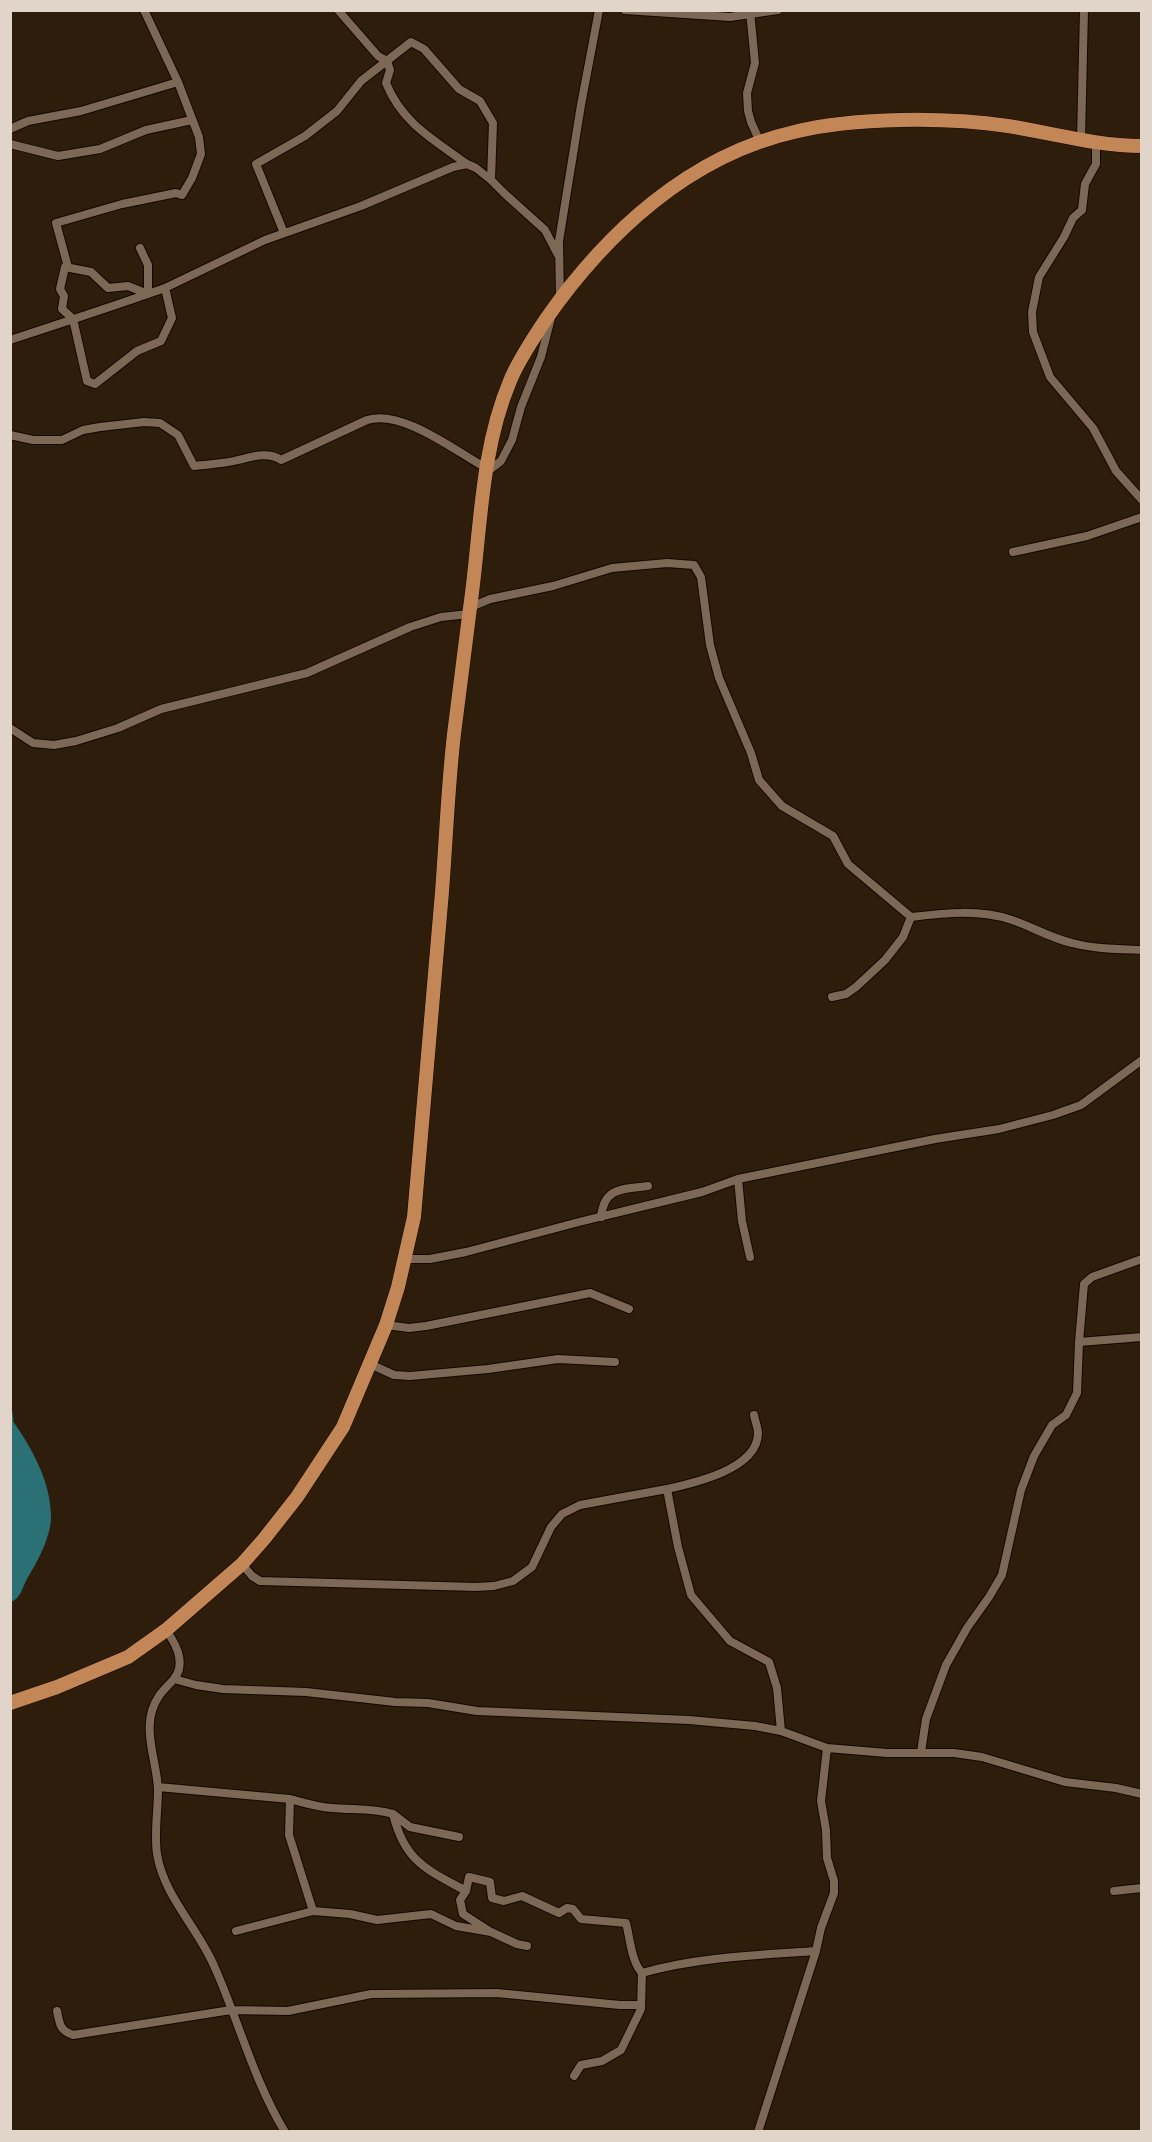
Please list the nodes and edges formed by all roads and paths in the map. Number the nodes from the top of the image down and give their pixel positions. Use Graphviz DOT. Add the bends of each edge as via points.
graph roads {
  1 [pos="144,10"];
  2 [pos="338,10"];
  3 [pos="600,10"];
  4 [pos="625,10"];
  5 [pos="777,10"];
  6 [pos="1084,10"];
  7 [pos="750,13"];
  8 [pos="387,61"];
  9 [pos="178,82"];
  10 [pos="192,120"];
  11 [pos="10,129"];
  12 [pos="1081,139"];
  13 [pos="760,142"];
  14 [pos="1096,142"];
  15 [pos="10,144"];
  16 [pos="1142,146"];
  17 [pos="467,164"];
  18 [pos="491,180"];
  19 [pos="284,233"];
  20 [pos="140,248"];
  21 [pos="558,255"];
  22 [pos="68,267"];
  23 [pos="165,288"];
  24 [pos="148,294"];
  25 [pos="557,304"];
  26 [pos="73,319"];
  27 [pos="10,340"];
  28 [pos="10,435"];
  29 [pos="487,470"];
  30 [pos="1142,500"];
  31 [pos="1142,517"];
  32 [pos="1012,552"];
  33 [pos="470,610"];
  34 [pos="10,728"];
  35 [pos="911,917"];
  36 [pos="1142,951"];
  37 [pos="832,997"];
  38 [pos="1142,1060"];
  39 [pos="738,1179"];
  40 [pos="648,1186"];
  41 [pos="601,1217"];
  42 [pos="405,1255"];
  43 [pos="750,1257"];
  44 [pos="1142,1259"];
  45 [pos="629,1309"];
  46 [pos="386,1325"];
  47 [pos="1142,1337"];
  48 [pos="1079,1342"];
  49 [pos="615,1362"];
  50 [pos="370,1364"];
  51 [pos="754,1415"];
  52 [pos="667,1489"];
  53 [pos="242,1564"];
  54 [pos="166,1630"];
  55 [pos="174,1679"];
  56 [pos="10,1703"];
  57 [pos="780,1731"];
  58 [pos="827,1748"];
  59 [pos="921,1752"];
  60 [pos="158,1787"];
  61 [pos="1142,1794"];
  62 [pos="290,1799"];
  63 [pos="393,1814"];
  64 [pos="459,1837"];
  65 [pos="1142,1888"];
  66 [pos="466,1891"];
  67 [pos="1114,1891"];
  68 [pos="313,1911"];
  69 [pos="236,1931"];
  70 [pos="491,1932"];
  71 [pos="527,1946"];
  72 [pos="816,1950"];
  73 [pos="642,1973"];
  74 [pos="641,2005"];
  75 [pos="231,2010"];
  76 [pos="57,2011"];
  77 [pos="574,2076"];
  78 [pos="285,2132"];
  79 [pos="758,2132"];
  1 -- 9 [label="street"];
  2 -- 8 [label="street" via="378,56"];
  3 -- 21 [label="street"];
  4 -- 7 [label="street" via="714,17"];
  5 -- 7 [label="street"];
  6 -- 12 [label="street"];
  7 -- 13 [label="street" via="754,63 747,93 748,111"];
  8 -- 17 [label="street" via="390,70 386,83 399,109 417,128"];
  8 -- 18 [label="street" via="411,42 424,49 459,89 480,101 493,123"];
  8 -- 19 [label="street" via="361,81 337,111 305,136 256,164"];
  9 -- 10 [label="street"];
  9 -- 11 [label="street"];
  10 -- 15 [label="street" via="146,130 100,149 58,156"];
  10 -- 22 [label="street" via="201,154 182,195 122,204 56,223"];
  12 -- 13 [label="main road" via="1002,126 897,121 823,126"];
  12 -- 14 [label="main road"];
  13 -- 25 [label="main road" via="669,189 609,241"];
  14 -- 16 [label="main road"];
  14 -- 30 [label="street" via="1096,164 1085,184 1082,210 1073,218 1038,277 1032,325 1050,377 1093,429 1116,471"];
  17 -- 18 [label="street"];
  17 -- 19 [label="street"];
  18 -- 21 [label="street" via="545,230"];
  19 -- 23 [label="street"];
  20 -- 24 [label="street" via="148,266"];
  21 -- 25 [label="street"];
  22 -- 24 [label="street" via="91,272 108,288 128,286"];
  22 -- 26 [label="street" via="60,288 64,296 62,309"];
  23 -- 24 [label="street"];
  23 -- 26 [label="street" via="172,318 161,341 137,351 95,384 87,381"];
  24 -- 26 [label="street"];
  25 -- 29 [label="main road" via="524,351 509,382"];
  25 -- 29 [label="street" via="512,440 501,461"];
  26 -- 27 [label="street"];
  28 -- 29 [label="street" via="62,440 100,427 160,423 178,435 194,466 248,456 270,455 281,460 366,420 381,417 433,436"];
  29 -- 33 [label="main road"];
  31 -- 32 [label="street" via="1094,534"];
  33 -- 34 [label="street" via="410,627 307,673 161,709 76,741 33,743"];
  33 -- 35 [label="street" via="490,599 612,568 694,565 700,577 719,678 759,780 783,806 832,836 848,864"];
  33 -- 42 [label="main road" via="453,737 414,1218"];
  35 -- 36 [label="street" via="988,914 1073,944"];
  35 -- 37 [label="street" via="903,937 885,960 851,991"];
  38 -- 39 [label="street" via="1081,1105 1053,1114 999,1129"];
  39 -- 41 [label="street"];
  39 -- 43 [label="street"];
  40 -- 41 [label="street" via="613,1192 607,1197"];
  41 -- 42 [label="street" via="440,1258 411,1259"];
  42 -- 46 [label="main road"];
  44 -- 48 [label="street" via="1092,1277 1084,1284"];
  45 -- 46 [label="street" via="590,1293 426,1326"];
  46 -- 50 [label="main road"];
  47 -- 48 [label="street"];
  48 -- 59 [label="street" via="1077,1394 1034,1456 1021,1490 1002,1575 946,1665 926,1719"];
  49 -- 50 [label="street" via="558,1359 411,1376 394,1375"];
  50 -- 53 [label="main road" via="343,1427 297,1497"];
  51 -- 52 [label="street" via="758,1433 755,1446 740,1464"];
  52 -- 53 [label="street" via="580,1505 562,1514 551,1527 532,1567 513,1581 494,1586 260,1581"];
  52 -- 57 [label="street" via="692,1595 730,1641 769,1662 777,1688"];
  53 -- 54 [label="main road"];
  54 -- 55 [label="street" via="179,1654 180,1668"];
  54 -- 56 [label="main road" via="128,1657"];
  55 -- 57 [label="street" via="224,1689 306,1692 477,1711 689,1720"];
  55 -- 60 [label="street" via="158,1697 151,1717 150,1746"];
  57 -- 58 [label="street"];
  58 -- 59 [label="street"];
  58 -- 72 [label="street" via="821,1801 834,1893"];
  59 -- 61 [label="street" via="982,1757 1054,1780"];
  60 -- 62 [label="street"];
  60 -- 75 [label="street" via="157,1854 163,1874 215,1967"];
  62 -- 63 [label="street"];
  62 -- 68 [label="street" via="289,1835"];
  63 -- 64 [label="street" via="410,1827"];
  63 -- 66 [label="street" via="411,1856 424,1868"];
  65 -- 67 [label="street"];
  66 -- 70 [label="street" via="460,1900 462,1914"];
  66 -- 73 [label="street" via="469,1877 490,1882 492,1899 504,1901 522,1896 559,1913 567,1908 581,1918 626,1923"];
  68 -- 69 [label="street"];
  68 -- 70 [label="street" via="377,1920 431,1914 456,1926"];
  70 -- 71 [label="street"];
  72 -- 73 [label="street" via="714,1959"];
  72 -- 79 [label="street"];
  73 -- 74 [label="street"];
  74 -- 75 [label="street" via="497,1993 403,1993 370,1994 288,2011"];
  74 -- 77 [label="street" via="621,2050 602,2061 581,2065"];
  75 -- 76 [label="street" via="73,2035 60,2025"];
  75 -- 78 [label="street"];
}
